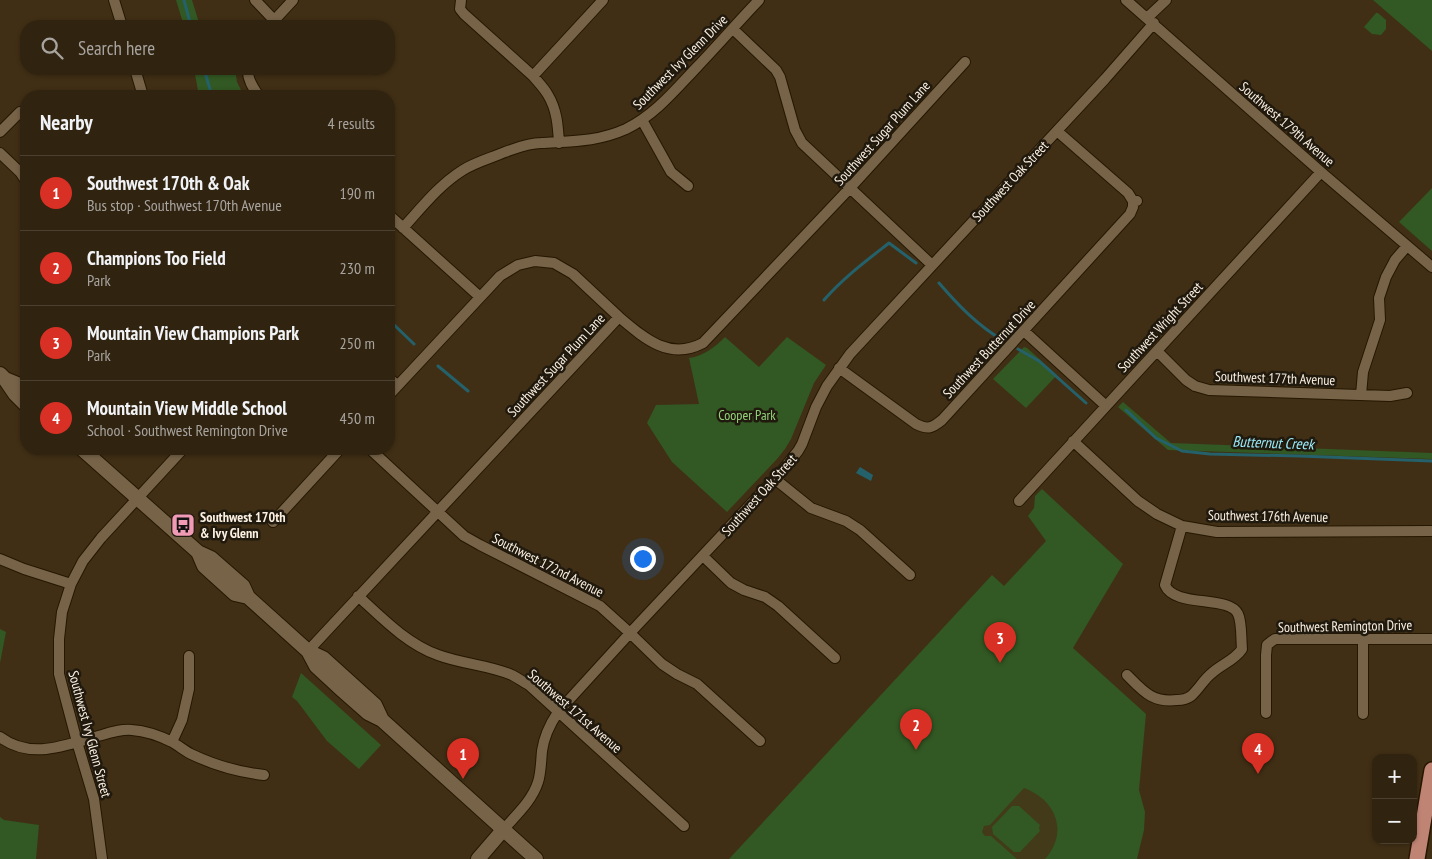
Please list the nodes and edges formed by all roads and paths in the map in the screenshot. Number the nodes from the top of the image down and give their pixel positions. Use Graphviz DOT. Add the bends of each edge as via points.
graph roads {
  1 [pos="114,0"];
  2 [pos="255,0"];
  3 [pos="293,0"];
  4 [pos="461,0"];
  5 [pos="603,0"];
  6 [pos="759,0"];
  7 [pos="1126,0"];
  8 [pos="1166,0"];
  9 [pos="120,20"];
  10 [pos="270,20"];
  11 [pos="275,20"];
  12 [pos="1151,21"];
  13 [pos="732,29"];
  14 [pos="965,62"];
  15 [pos="137,75"];
  16 [pos="248,75"];
  17 [pos="533,76"];
  18 [pos="141,90"];
  19 [pos="254,90"];
  20 [pos="20,112"];
  21 [pos="642,120"];
  22 [pos="1057,130"];
  23 [pos="0,132"];
  24 [pos="559,143"];
  25 [pos="0,153"];
  26 [pos="20,172"];
  27 [pos="1320,172"];
  28 [pos="688,186"];
  29 [pos="850,188"];
  30 [pos="395,221"];
  31 [pos="403,228"];
  32 [pos="1407,246"];
  33 [pos="932,265"];
  34 [pos="1432,267"];
  35 [pos="480,297"];
  36 [pos="619,317"];
  37 [pos="1024,331"];
  38 [pos="1157,351"];
  39 [pos="839,368"];
  40 [pos="2,376"];
  41 [pos="20,385"];
  42 [pos="397,385"];
  43 [pos="395,388"];
  44 [pos="1407,393"];
  45 [pos="1360,394"];
  46 [pos="20,399"];
  47 [pos="1106,406"];
  48 [pos="1074,441"];
  49 [pos="89,455"];
  50 [pos="177,455"];
  51 [pos="334,455"];
  52 [pos="376,455"];
  53 [pos="775,479"];
  54 [pos="137,498"];
  55 [pos="1019,501"];
  56 [pos="438,512"];
  57 [pos="272,522"];
  58 [pos="1182,526"];
  59 [pos="1432,531"];
  60 [pos="703,556"];
  61 [pos="0,559"];
  62 [pos="910,574"];
  63 [pos="71,584"];
  64 [pos="358,596"];
  65 [pos="630,632"];
  66 [pos="1363,639"];
  67 [pos="1432,639"];
  68 [pos="308,651"];
  69 [pos="189,656"];
  70 [pos="835,658"];
  71 [pos="1127,675"];
  72 [pos="558,712"];
  73 [pos="1266,713"];
  74 [pos="1363,714"];
  75 [pos="0,737"];
  76 [pos="760,740"];
  77 [pos="77,742"];
  78 [pos="172,742"];
  79 [pos="1432,770"];
  80 [pos="264,775"];
  81 [pos="684,826"];
  82 [pos="504,830"];
  83 [pos="102,859"];
  84 [pos="478,859"];
  85 [pos="536,859"];
  86 [pos="1417,859"];
  1 -- 9 [label="street"];
  2 -- 10 [label="street"];
  3 -- 11 [label="street"];
  4 -- 17 [label="street" via="460,9 464,14"];
  5 -- 17 [label="street"];
  6 -- 13 [label="street, Southwest Ivy Glenn Drive"];
  7 -- 12 [label="street, Southwest 179th Avenue"];
  8 -- 12 [label="street, Southwest Oak Street"];
  12 -- 22 [label="street, Southwest Oak Street"];
  12 -- 27 [label="street, Southwest 179th Avenue"];
  13 -- 21 [label="street, Southwest Ivy Glenn Drive"];
  13 -- 29 [label="street" via="776,70 798,138"];
  14 -- 29 [label="street, Southwest Sugar Plum Lane"];
  15 -- 18 [label="street"];
  16 -- 19 [label="street"];
  17 -- 24 [label="street" via="553,104"];
  20 -- 23 [label="street"];
  21 -- 24 [label="street, Southwest Ivy Glenn Drive" via="611,135"];
  21 -- 28 [label="street" via="671,172"];
  22 -- 33 [label="street, Southwest Oak Street"];
  22 -- 37 [label="street, Southwest Butternut Drive" via="1135,201 1130,214"];
  24 -- 31 [label="street, Southwest Ivy Glenn Drive" via="524,145 463,170 435,192"];
  25 -- 26 [label="street"];
  27 -- 32 [label="street, Southwest 179th Avenue"];
  27 -- 38 [label="street, Southwest Wright Street"];
  29 -- 33 [label="street"];
  29 -- 36 [label="street, Southwest Sugar Plum Lane" via="704,343 685,349 663,347 642,336"];
  30 -- 31 [label="street"];
  31 -- 35 [label="street"];
  32 -- 34 [label="street, Southwest 179th Avenue"];
  32 -- 45 [label="street" via="1395,260 1379,298 1380,320 1363,372"];
  33 -- 39 [label="street, Southwest Oak Street"];
  35 -- 36 [label="street" via="500,276 518,265 535,261 554,263 572,274"];
  35 -- 42 [label="street"];
  36 -- 56 [label="street, Southwest Sugar Plum Lane"];
  37 -- 39 [label="street, Southwest Butternut Drive" via="942,420 928,428 916,424"];
  37 -- 47 [label="street"];
  38 -- 45 [label="street, Southwest 177th Avenue" via="1186,380 1209,390"];
  38 -- 47 [label="street, Southwest Wright Street"];
  39 -- 53 [label="street, Southwest Oak Street" via="821,396 798,451"];
  40 -- 41 [label="main road"];
  40 -- 46 [label="main road"];
  42 -- 43 [label="street"];
  44 -- 45 [label="street, Southwest 177th Avenue" via="1390,396"];
  47 -- 48 [label="street, Southwest Wright Street"];
  48 -- 55 [label="street, Southwest Wright Street"];
  48 -- 58 [label="street, Southwest 176th Avenue" via="1138,501"];
  49 -- 54 [label="main road"];
  50 -- 54 [label="street, Southwest Ivy Glenn Street"];
  51 -- 57 [label="street"];
  52 -- 56 [label="street, Southwest 172nd Avenue"];
  53 -- 60 [label="street, Southwest Oak Street"];
  53 -- 62 [label="street" via="811,508 860,530"];
  54 -- 63 [label="street, Southwest Ivy Glenn Street" via="83,561"];
  54 -- 68 [label="main road" via="198,552 211,558 243,586 248,597"];
  56 -- 64 [label="street, Southwest Sugar Plum Lane"];
  56 -- 65 [label="street, Southwest 172nd Avenue" via="464,536 600,606"];
  58 -- 59 [label="street, Southwest 176th Avenue" via="1217,532"];
  58 -- 71 [label="street" via="1165,586 1167,591 1233,607 1239,615 1242,648 1183,700 1155,698"];
  60 -- 65 [label="street, Southwest Oak Street"];
  60 -- 70 [label="street" via="731,583 778,606"];
  61 -- 63 [label="street"];
  63 -- 77 [label="street, Southwest Ivy Glenn Street" via="58,639 58,674"];
  64 -- 68 [label="street, Southwest Sugar Plum Lane"];
  64 -- 72 [label="street, Southwest 171st Avenue" via="416,644 437,655 513,676"];
  65 -- 72 [label="street, Southwest Oak Street"];
  65 -- 76 [label="street, Southwest 172nd Avenue" via="662,664 697,684"];
  66 -- 67 [label="street, Southwest Remington Drive"];
  66 -- 73 [label="street, Southwest Remington Drive" via="1272,641 1267,645 1266,655"];
  66 -- 74 [label="street"];
  68 -- 82 [label="main road" via="323,658 375,704 382,720"];
  69 -- 78 [label="street" via="190,689"];
  72 -- 81 [label="street, Southwest 171st Avenue"];
  72 -- 82 [label="street, Southwest Oak Street" via="545,738 539,780 534,792"];
  75 -- 77 [label="street" via="26,749 42,750"];
  77 -- 78 [label="street" via="114,731 132,730"];
  77 -- 83 [label="street, Southwest Ivy Glenn Street" via="94,799"];
  78 -- 80 [label="street" via="222,768"];
  79 -- 86 [label="main road"];
  82 -- 84 [label="main road, Southwest Oak Street"];
  82 -- 85 [label="main road"];
}
